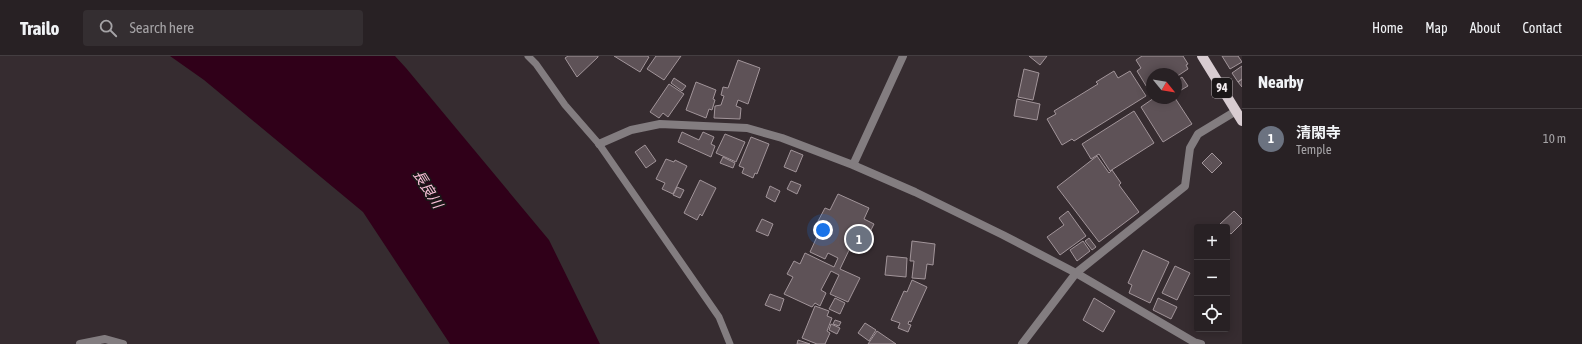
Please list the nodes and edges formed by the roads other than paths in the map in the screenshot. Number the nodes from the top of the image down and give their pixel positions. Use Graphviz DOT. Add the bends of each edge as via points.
graph roads {
  1 [pos="528,56"];
  2 [pos="903,56"];
  3 [pos="1202,56"];
  4 [pos="1236,111"];
  5 [pos="1242,121"];
  6 [pos="599,144"];
  7 [pos="853,165"];
  8 [pos="1076,273"];
  9 [pos="1196,343"];
  10 [pos="80,344"];
  11 [pos="123,344"];
  12 [pos="730,344"];
  13 [pos="1022,344"];
  1 -- 6 [label="lane"];
  2 -- 7 [label="street"];
  3 -- 4 [label="main road, 94"];
  4 -- 5 [label="main road, 94"];
  4 -- 8 [label="street" via="1198,134 1190,148 1185,186"];
  6 -- 7 [label="street" via="631,130 660,124 747,128 782,138"];
  6 -- 12 [label="lane" via="719,317"];
  7 -- 8 [label="street" via="915,192"];
  8 -- 9 [label="street"];
  8 -- 13 [label="street"];
  10 -- 11 [label="street" via="105,339"];
}
